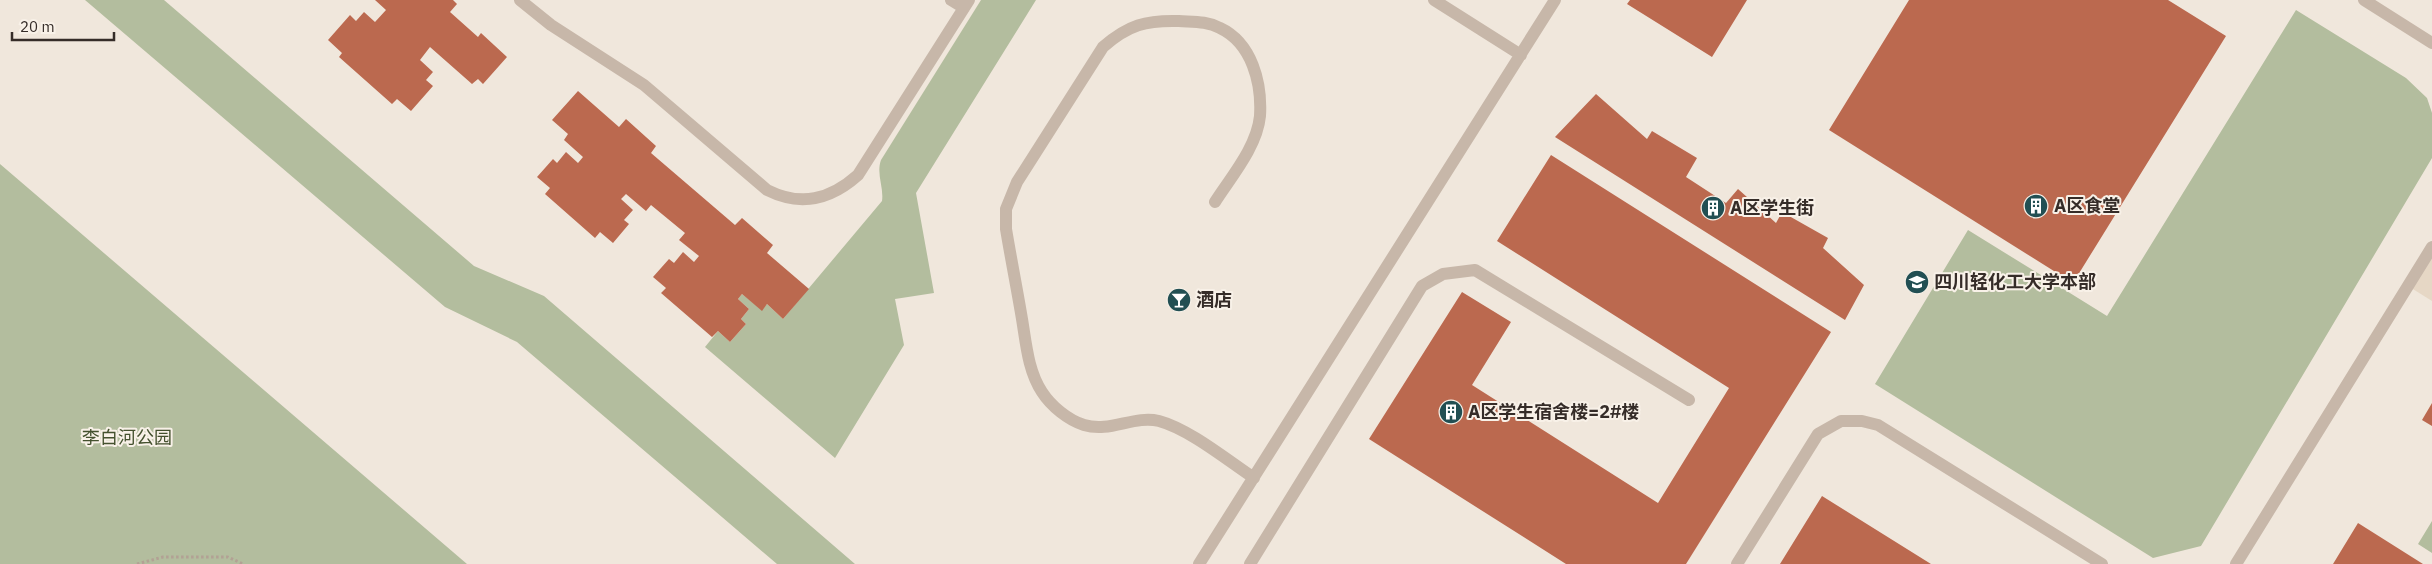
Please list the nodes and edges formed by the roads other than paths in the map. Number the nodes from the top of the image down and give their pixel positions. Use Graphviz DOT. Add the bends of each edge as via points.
graph roads {
  1 [pos="520,0"];
  2 [pos="951,0"];
  3 [pos="1434,0"];
  4 [pos="1556,0"];
  5 [pos="2364,0"];
  6 [pos="967,4"];
  7 [pos="2432,43"];
  8 [pos="1521,55"];
  9 [pos="1215,202"];
  10 [pos="2432,247"];
  11 [pos="1689,400"];
  12 [pos="1254,478"];
  13 [pos="1199,564"];
  14 [pos="1250,564"];
  15 [pos="1737,564"];
  16 [pos="2102,564"];
  17 [pos="2236,564"];
  1 -- 6 [label="street" via="551,26 644,85 767,190 782,198 800,200 831,195 858,175"];
  2 -- 6 [label="street"];
  3 -- 8 [label="street"];
  4 -- 8 [label="street"];
  5 -- 7 [label="street"];
  8 -- 12 [label="street"];
  9 -- 12 [label="street" via="1254,137 1260,117 1256,74 1248,55 1221,28 1203,22 1148,21 1116,35 1103,47 1017,182 1006,209 1006,229 1030,362 1042,392 1054,407 1084,425 1102,427 1141,420 1158,421 1177,428"];
  10 -- 17 [label="street"];
  11 -- 14 [label="street" via="1474,270 1443,274 1422,286"];
  12 -- 13 [label="street"];
  15 -- 16 [label="street" via="1818,434 1841,421 1878,425"];
}
